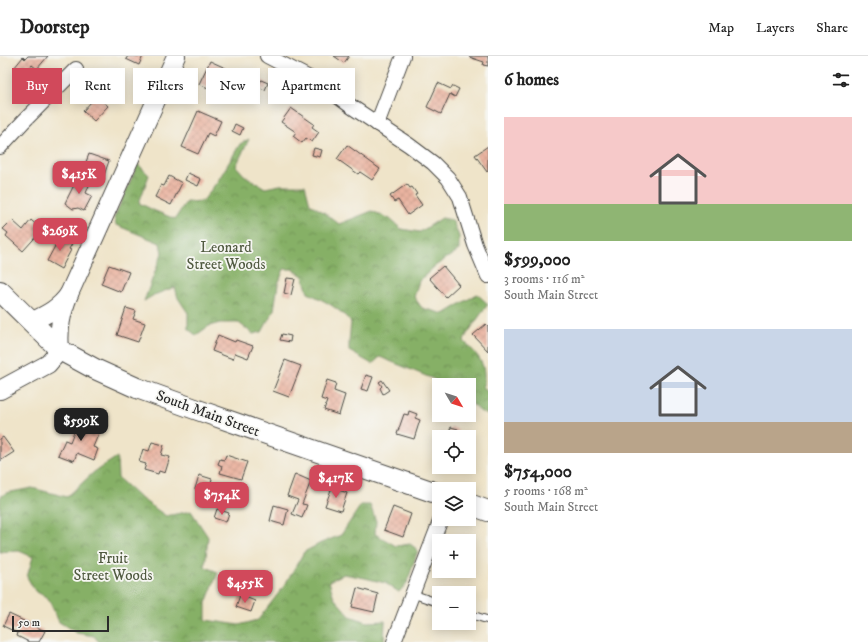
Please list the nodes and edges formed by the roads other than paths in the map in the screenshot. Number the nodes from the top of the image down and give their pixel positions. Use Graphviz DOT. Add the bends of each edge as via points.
graph roads {
  1 [pos="176,56"];
  2 [pos="267,56"];
  3 [pos="403,56"];
  4 [pos="70,75"];
  5 [pos="377,124"];
  6 [pos="0,147"];
  7 [pos="488,276"];
  8 [pos="0,291"];
  9 [pos="68,294"];
  10 [pos="30,322"];
  11 [pos="60,350"];
  12 [pos="0,390"];
  13 [pos="432,492"];
  14 [pos="476,507"];
  15 [pos="488,511"];
  16 [pos="438,526"];
  17 [pos="412,594"];
  18 [pos="432,601"];
  19 [pos="476,616"];
  20 [pos="488,620"];
  21 [pos="394,642"];
  1 -- 9 [label="street"];
  2 -- 5 [label="street" via="320,84"];
  3 -- 5 [label="street"];
  4 -- 6 [label="street"];
  5 -- 7 [label="street" via="433,163 448,178 460,197"];
  8 -- 10 [label="main road, South Main Street"];
  9 -- 10 [label="street" via="55,309"];
  9 -- 11 [label="street" via="58,334"];
  10 -- 11 [label="main road, South Main Street"];
  11 -- 12 [label="street" via="48,364"];
  11 -- 13 [label="main road, South Main Street" via="137,388"];
  14 -- 15 [label="main road"];
  16 -- 17 [label="street"];
  17 -- 18 [label="lane"];
  17 -- 21 [label="street"];
  19 -- 20 [label="lane"];
}
